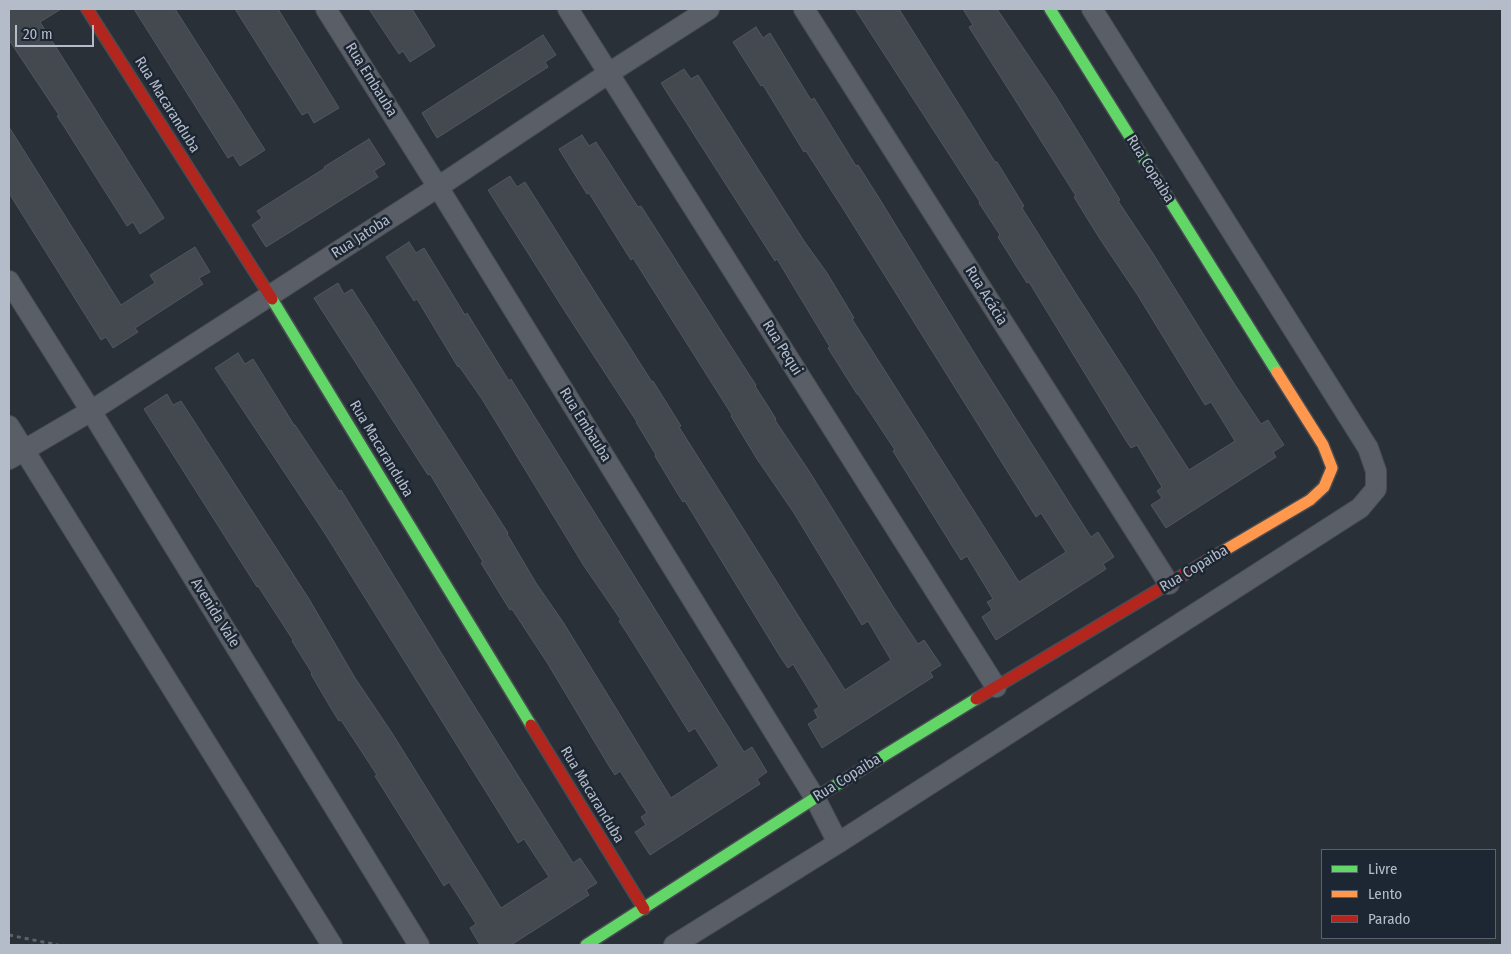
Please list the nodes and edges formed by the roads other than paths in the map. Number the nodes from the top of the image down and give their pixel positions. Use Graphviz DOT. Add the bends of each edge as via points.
graph roads {
  1 [pos="87,9"];
  2 [pos="326,9"];
  3 [pos="568,9"];
  4 [pos="709,9"];
  5 [pos="804,9"];
  6 [pos="1050,9"];
  7 [pos="1092,9"];
  8 [pos="610,73"];
  9 [pos="438,187"];
  10 [pos="9,281"];
  11 [pos="270,296"];
  12 [pos="91,410"];
  13 [pos="9,426"];
  14 [pos="16,455"];
  15 [pos="1169,584"];
  16 [pos="996,687"];
  17 [pos="815,798"];
  18 [pos="838,843"];
  19 [pos="644,909"];
  20 [pos="332,945"];
  21 [pos="420,945"];
  22 [pos="586,945"];
  23 [pos="674,945"];
  1 -- 11 [label="street, Rua Macaranduba"];
  2 -- 9 [label="street, Rua Embauba"];
  3 -- 8 [label="street, Rua Pequi"];
  4 -- 8 [label="street, Rua Jatoba"];
  5 -- 15 [label="street, Rua Acácia"];
  6 -- 15 [label="street, Rua Copaiba" via="1323,444 1332,468 1324,487 1310,500"];
  7 -- 18 [label="street" via="1368,448 1376,471 1376,489 1360,508"];
  8 -- 9 [label="street, Rua Jatoba"];
  8 -- 16 [label="street, Rua Pequi"];
  9 -- 11 [label="street, Rua Jatoba"];
  9 -- 17 [label="street, Rua Embauba"];
  10 -- 12 [label="street, Avenida Vale"];
  11 -- 12 [label="street, Rua Jatoba"];
  11 -- 19 [label="street, Rua Macaranduba"];
  12 -- 14 [label="street, Rua Jatoba"];
  12 -- 21 [label="street, Avenida Vale"];
  13 -- 14 [label="street"];
  14 -- 20 [label="street"];
  15 -- 16 [label="street, Rua Copaiba"];
  16 -- 17 [label="street, Rua Copaiba"];
  17 -- 18 [label="street, Rua Embauba"];
  17 -- 19 [label="street, Rua Copaiba"];
  18 -- 23 [label="street"];
  19 -- 22 [label="street, Rua Copaiba"];
}
